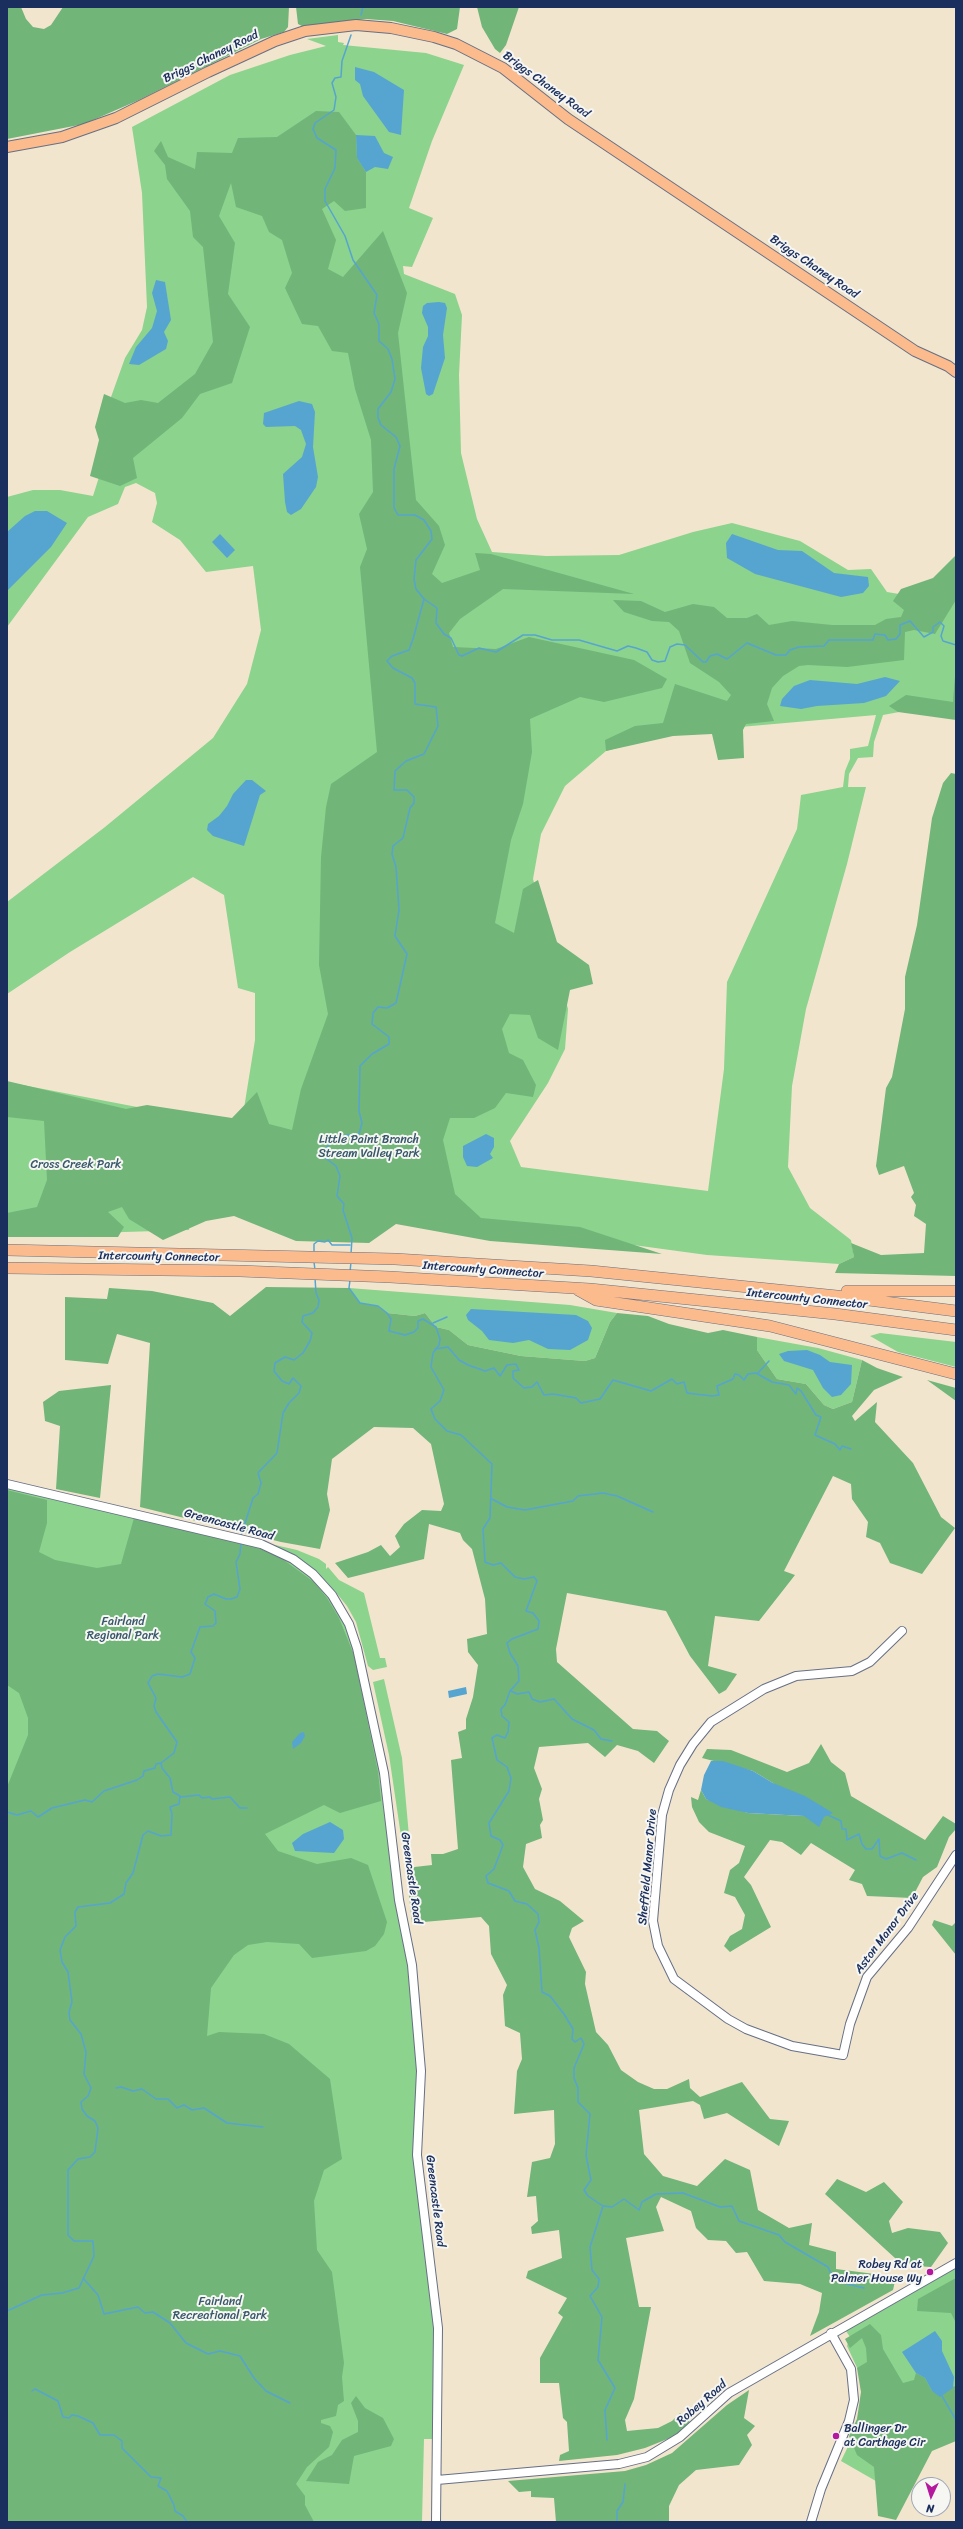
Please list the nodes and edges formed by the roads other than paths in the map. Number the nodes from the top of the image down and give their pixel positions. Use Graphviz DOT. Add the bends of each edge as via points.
graph roads {
  1 [pos="7,147"];
  2 [pos="956,372"];
  3 [pos="7,1250"];
  4 [pos="7,1268"];
  5 [pos="578,1290"];
  6 [pos="786,1291"];
  7 [pos="956,1291"];
  8 [pos="956,1312"];
  9 [pos="956,1330"];
  10 [pos="956,1374"];
  11 [pos="7,1484"];
  12 [pos="902,1631"];
  13 [pos="956,1855"];
  14 [pos="843,2055"];
  15 [pos="956,2263"];
  16 [pos="831,2333"];
  17 [pos="437,2480"];
  18 [pos="436,2522"];
  19 [pos="811,2522"];
  1 -- 2 [label="main road, Briggs Chaney Road" via="62,137 116,118 208,72 292,35 325,27 356,25 422,34 456,44 503,68 568,119 915,351"];
  3 -- 6 [label="highway, Intercounty Connector" via="395,1259 591,1271"];
  4 -- 5 [label="highway, Intercounty Connector" via="240,1271 390,1277"];
  5 -- 9 [label="highway, Intercounty Connector" via="828,1314"];
  5 -- 10 [label="highway" via="596,1300 770,1326"];
  6 -- 7 [label="highway"];
  6 -- 8 [label="highway, Intercounty Connector"];
  11 -- 17 [label="street, Greencastle Road" via="245,1539 279,1552 313,1574 332,1594 349,1624 358,1648 384,1773 399,1900 412,1965 421,2071 417,2155 438,2328"];
  12 -- 14 [label="street, Sheffield Manor Drive" via="870,1662 852,1671 791,1678 764,1689 711,1722 680,1765 662,1814 653,1921 658,1946 674,1979 709,2006 746,2029 792,2046"];
  13 -- 14 [label="street, Aston Manor Drive" via="908,1928 867,1977 850,2024"];
  15 -- 16 [label="street, Robey Road"];
  16 -- 17 [label="street, Robey Road" via="729,2393 680,2437 647,2457 619,2464"];
  16 -- 19 [label="street" via="851,2369 854,2400 849,2421 820,2489"];
  17 -- 18 [label="street, Greencastle Road"];
}
